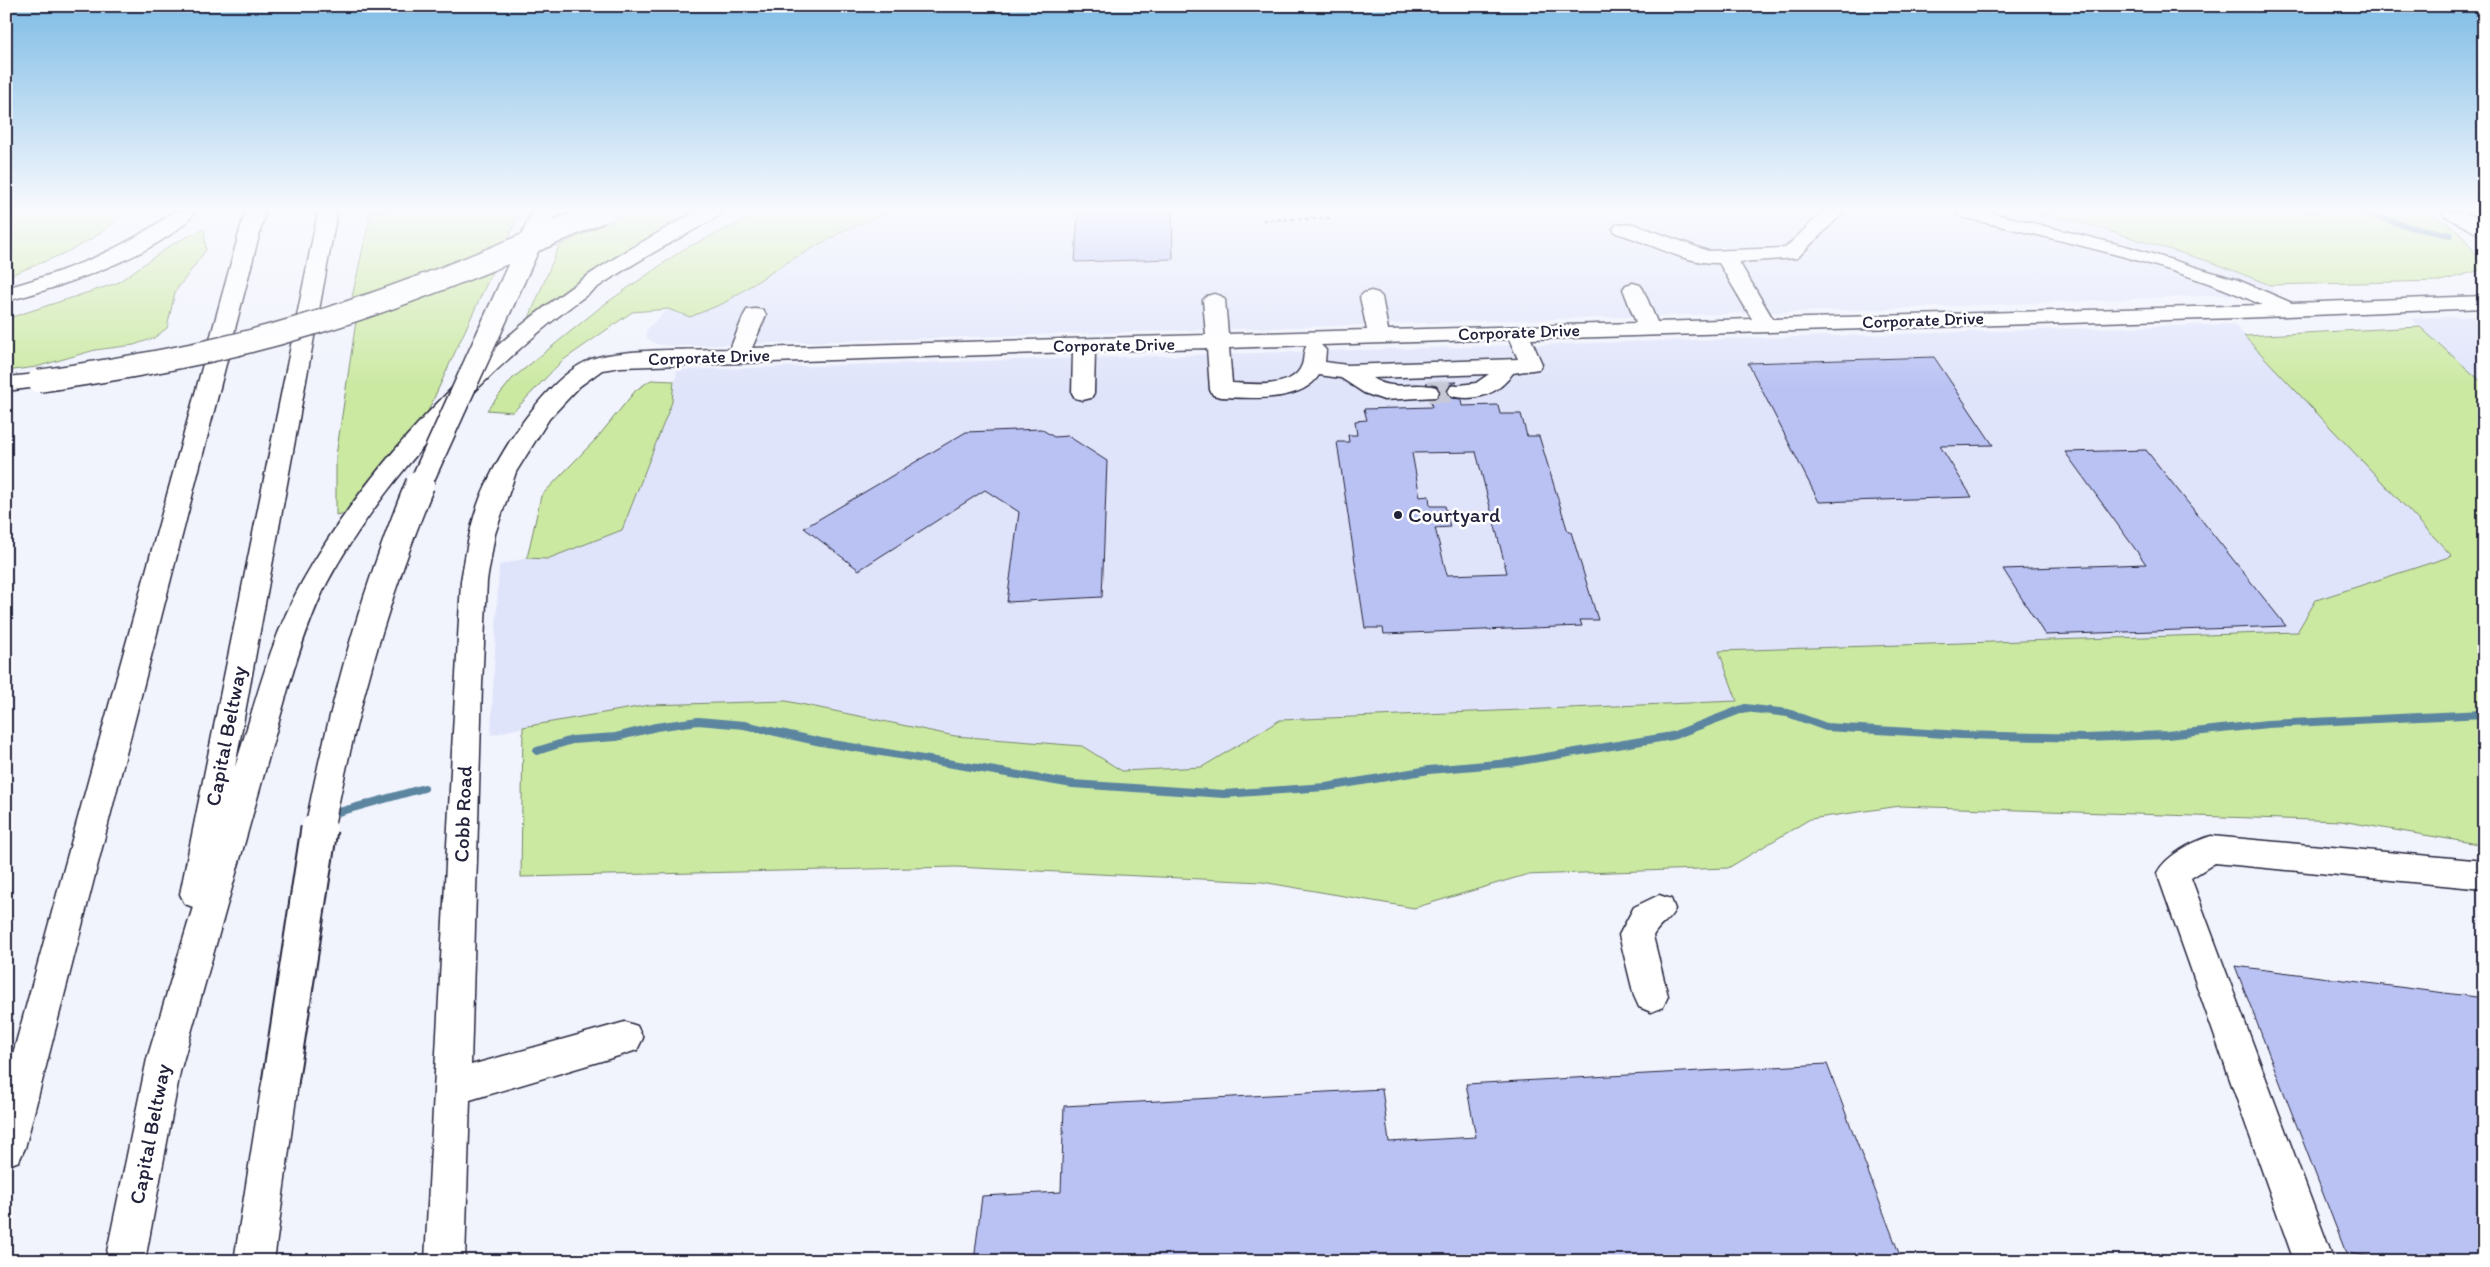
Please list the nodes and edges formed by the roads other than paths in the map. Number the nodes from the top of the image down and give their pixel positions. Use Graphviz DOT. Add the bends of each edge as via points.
graph roads {
  1 [pos="77,271"];
  2 [pos="239,271"];
  3 [pos="316,271"];
  4 [pos="463,271"];
  5 [pos="517,271"];
  6 [pos="609,271"];
  7 [pos="1734,271"];
  8 [pos="2191,271"];
  9 [pos="1633,289"];
  10 [pos="6,295"];
  11 [pos="1371,297"];
  12 [pos="1214,300"];
  13 [pos="2484,302"];
  14 [pos="2287,310"];
  15 [pos="755,315"];
  16 [pos="1766,324"];
  17 [pos="1649,328"];
  18 [pos="1517,332"];
  19 [pos="1378,337"];
  20 [pos="1313,339"];
  21 [pos="1217,342"];
  22 [pos="1084,346"];
  23 [pos="738,356"];
  24 [pos="1313,367"];
  25 [pos="1506,367"];
  26 [pos="1347,372"];
  27 [pos="6,384"];
  28 [pos="563,390"];
  29 [pos="1459,391"];
  30 [pos="1428,392"];
  31 [pos="1083,393"];
  32 [pos="2484,875"];
  33 [pos="1659,909"];
  34 [pos="1651,996"];
  35 [pos="625,1038"];
  36 [pos="161,1077"];
  37 [pos="280,1083"];
  38 [pos="453,1088"];
  39 [pos="6,1148"];
  40 [pos="125,1261"];
  41 [pos="254,1261"];
  42 [pos="272,1261"];
  43 [pos="446,1261"];
  44 [pos="2314,1261"];
  1 -- 10 [label="main road"];
  2 -- 39 [label="main road"];
  3 -- 36 [label="main road, Capital Beltway"];
  4 -- 27 [label="main road, bridge" via="334,317 183,357 112,371"];
  5 -- 37 [label="main road, bridge" via="439,438 373,609 348,696 326,795"];
  6 -- 36 [label="main road" via="532,328 470,384 403,456 331,554 305,602 284,654"];
  7 -- 16 [label="main road"];
  8 -- 14 [label="main road" via="2263,296"];
  9 -- 17 [label="main road"];
  11 -- 19 [label="main road"];
  12 -- 21 [label="main road"];
  13 -- 14 [label="main road, Corporate Drive"];
  14 -- 16 [label="main road, Corporate Drive"];
  15 -- 23 [label="main road"];
  16 -- 17 [label="main road, Corporate Drive"];
  17 -- 18 [label="main road, Corporate Drive"];
  18 -- 19 [label="main road, Corporate Drive"];
  18 -- 25 [label="main road" via="1532,364"];
  19 -- 20 [label="main road, Corporate Drive"];
  20 -- 21 [label="main road, Corporate Drive"];
  20 -- 24 [label="main road" via="1316,360"];
  21 -- 22 [label="main road, Corporate Drive"];
  21 -- 24 [label="main road" via="1221,390 1285,389 1299,382"];
  22 -- 23 [label="main road, Corporate Drive"];
  22 -- 31 [label="main road"];
  23 -- 28 [label="main road, Corporate Drive" via="607,362 584,371"];
  24 -- 26 [label="main road"];
  25 -- 26 [label="main road"];
  25 -- 29 [label="main road" via="1496,382 1486,388"];
  26 -- 30 [label="main road" via="1378,391"];
  28 -- 38 [label="main road, Cobb Road" via="540,415 504,472 482,534 474,581"];
  32 -- 44 [label="main road" via="2211,849 2173,873"];
  33 -- 34 [label="main road" via="1646,917 1636,935"];
  35 -- 38 [label="main road"];
  36 -- 40 [label="main road, Capital Beltway"];
  37 -- 41 [label="main road"];
  37 -- 42 [label="main road"];
  38 -- 43 [label="main road, Cobb Road"];
}
